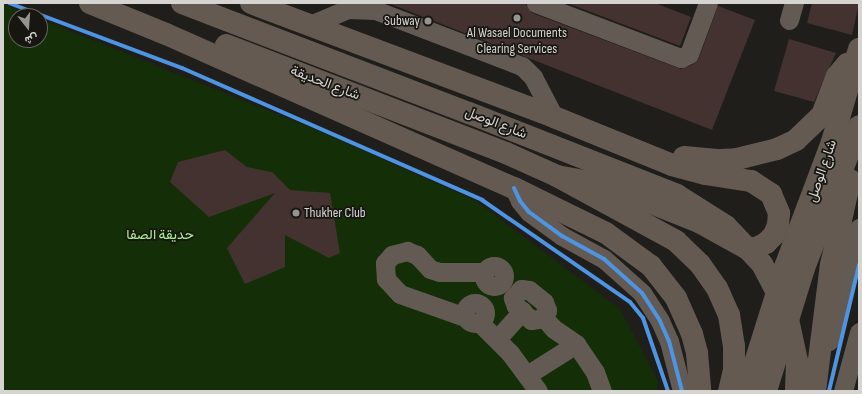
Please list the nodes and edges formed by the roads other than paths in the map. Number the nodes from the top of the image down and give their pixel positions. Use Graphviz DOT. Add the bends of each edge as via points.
graph roads {
  1 [pos="90,3"];
  2 [pos="182,3"];
  3 [pos="536,3"];
  4 [pos="708,3"];
  5 [pos="258,4"];
  6 [pos="310,25"];
  7 [pos="166,34"];
  8 [pos="858,53"];
  9 [pos="554,117"];
  10 [pos="859,126"];
  11 [pos="859,142"];
  12 [pos="637,150"];
  13 [pos="557,176"];
  14 [pos="514,188"];
  15 [pos="859,228"];
  16 [pos="478,315"];
  17 [pos="859,332"];
  18 [pos="501,335"];
  19 [pos="567,342"];
  20 [pos="532,372"];
  21 [pos="590,380"];
  22 [pos="849,385"];
  23 [pos="817,386"];
  24 [pos="538,391"];
  25 [pos="602,391"];
  26 [pos="682,391"];
  27 [pos="700,391"];
  28 [pos="729,391"];
  29 [pos="746,391"];
  30 [pos="766,391"];
  31 [pos="796,391"];
  1 -- 7 [label="main road, شارع الحديقة"];
  2 -- 31 [label="main road, شارع الوصل, bridge" via="677,195 726,226 762,264 783,304 793,336"];
  3 -- 4 [label="street" via="681,58 689,54"];
  5 -- 6 [label="main road"];
  6 -- 9 [label="main road"];
  6 -- 9 [label="street" via="348,9 376,10 522,66 533,77"];
  7 -- 13 [label="main road, شارع الحديقة" via="188,34 210,39 480,142"];
  7 -- 14 [label="main road"];
  8 -- 12 [label="main road" via="837,76 822,115 814,125 796,140 777,149 757,155 720,160"];
  8 -- 29 [label="main road, شارع الوصل" via="832,142 785,267"];
  9 -- 12 [label="main road"];
  10 -- 30 [label="main road, شارع الوصل" via="804,268"];
  11 -- 23 [label="main road" via="831,265"];
  12 -- 13 [label="main road" via="687,171 751,181 762,186 771,194 779,213 774,235 756,248 746,248 699,222 606,185"];
  13 -- 28 [label="main road" via="676,241 700,264 717,288 729,315 734,346 734,370"];
  14 -- 26 [label="street" via="529,212 562,236 604,258 642,293 669,341"];
  14 -- 27 [label="main road" via="600,229 651,266 676,298 692,334"];
  15 -- 23 [label="street"];
  16 -- 16 [label="street" via="400,294 386,279 385,263 392,255 407,251 417,255 430,269 487,279"];
  16 -- 18 [label="street"];
  17 -- 22 [label="street"];
  18 -- 19 [label="street" via="522,311 535,321 544,318"];
  18 -- 20 [label="street"];
  19 -- 20 [label="street"];
  19 -- 21 [label="street"];
  20 -- 24 [label="street"];
  21 -- 25 [label="street"];
}
